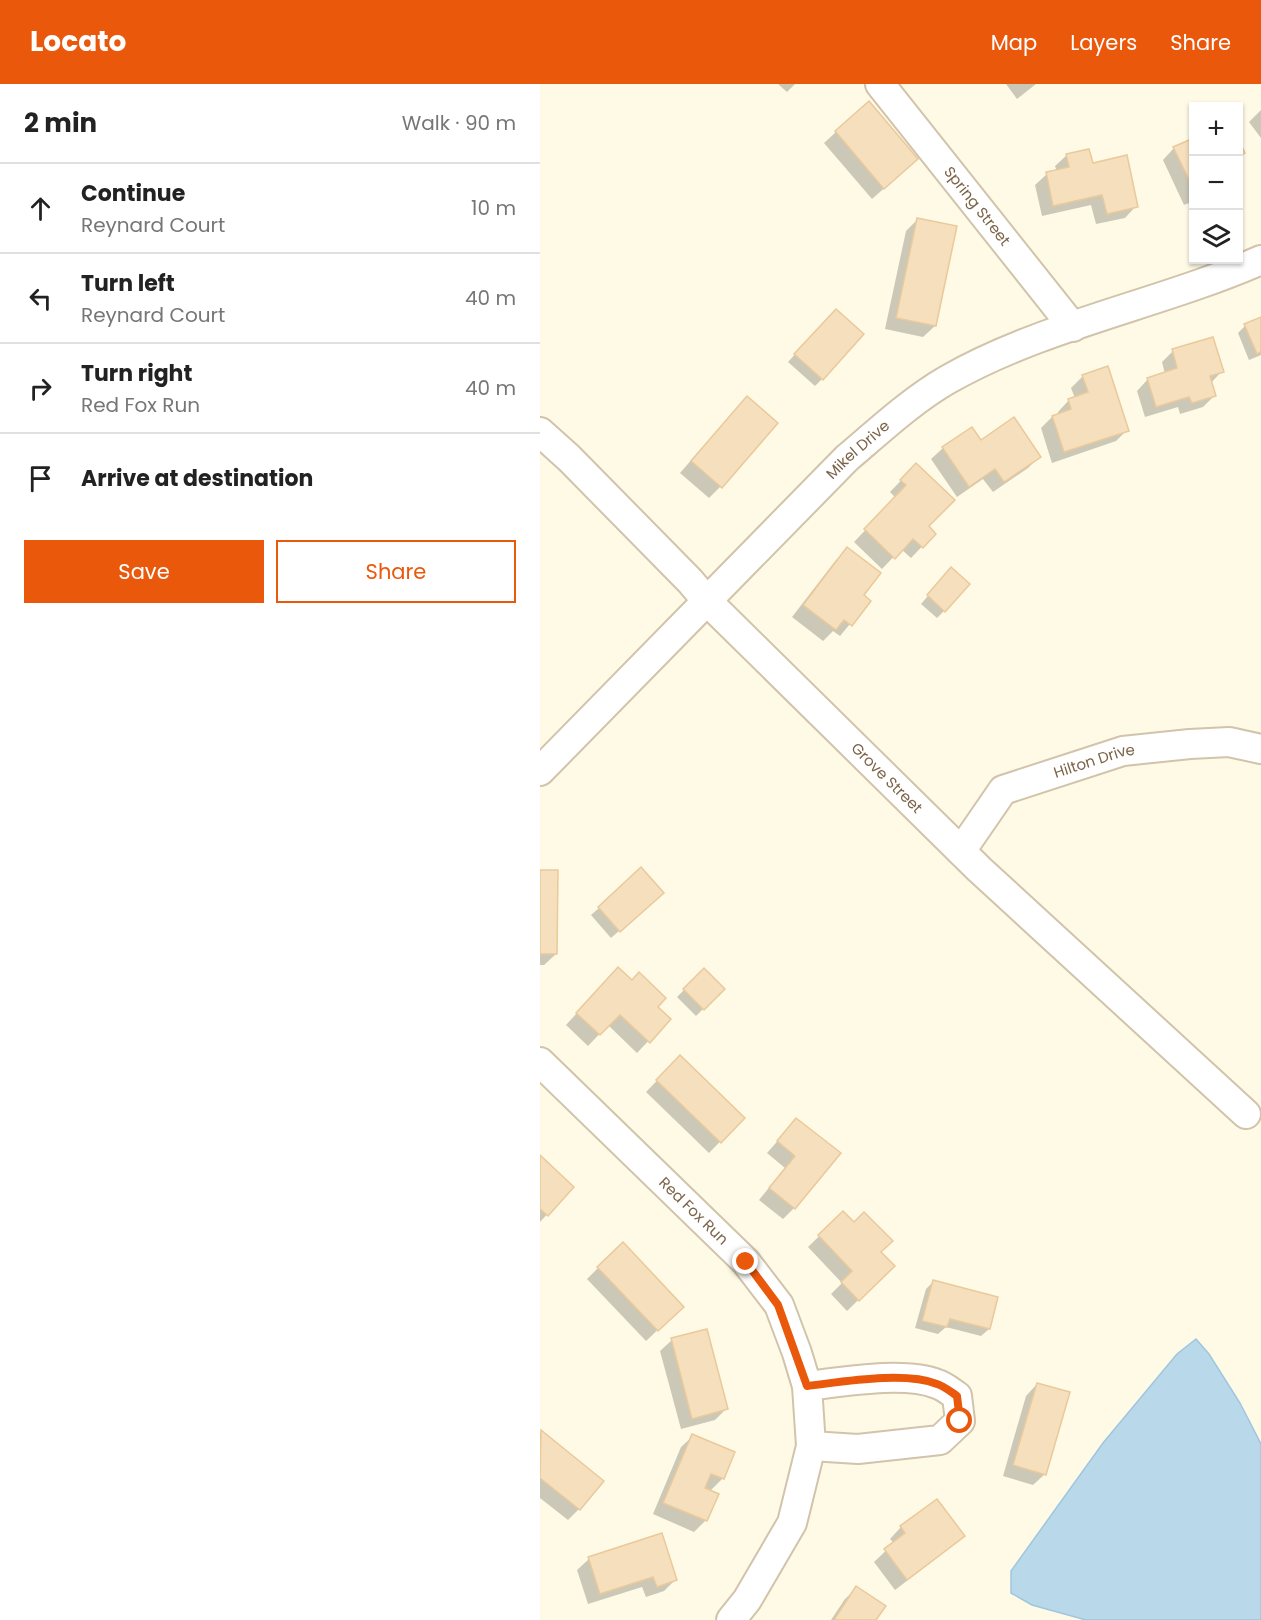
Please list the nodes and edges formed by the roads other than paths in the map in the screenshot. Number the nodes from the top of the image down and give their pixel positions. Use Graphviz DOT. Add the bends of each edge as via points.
graph roads {
  1 [pos="880,84"];
  2 [pos="1261,260"];
  3 [pos="1073,327"];
  4 [pos="540,432"];
  5 [pos="707,601"];
  6 [pos="1261,749"];
  7 [pos="540,771"];
  8 [pos="961,850"];
  9 [pos="540,1062"];
  10 [pos="1246,1114"];
  11 [pos="807,1386"];
  12 [pos="812,1446"];
  13 [pos="731,1620"];
  1 -- 3 [label="street, Spring Street"];
  2 -- 3 [label="street, Mikel Drive"];
  3 -- 5 [label="street, Mikel Drive" via="1007,351 946,380 895,417 847,458"];
  4 -- 5 [label="street, Grove Street"];
  5 -- 7 [label="street, Mikel Drive"];
  5 -- 8 [label="street, Grove Street"];
  6 -- 8 [label="street, Hilton Drive" via="1229,742 1124,751 1003,790"];
  8 -- 10 [label="street, Grove Street"];
  9 -- 11 [label="street, Red Fox Run" via="746,1262 778,1305"];
  11 -- 12 [label="street, Red Fox Run"];
  11 -- 12 [label="street" via="910,1378 938,1384 957,1396 960,1421 940,1440 858,1449"];
  12 -- 13 [label="street, Red Fox Run" via="792,1524"];
}
